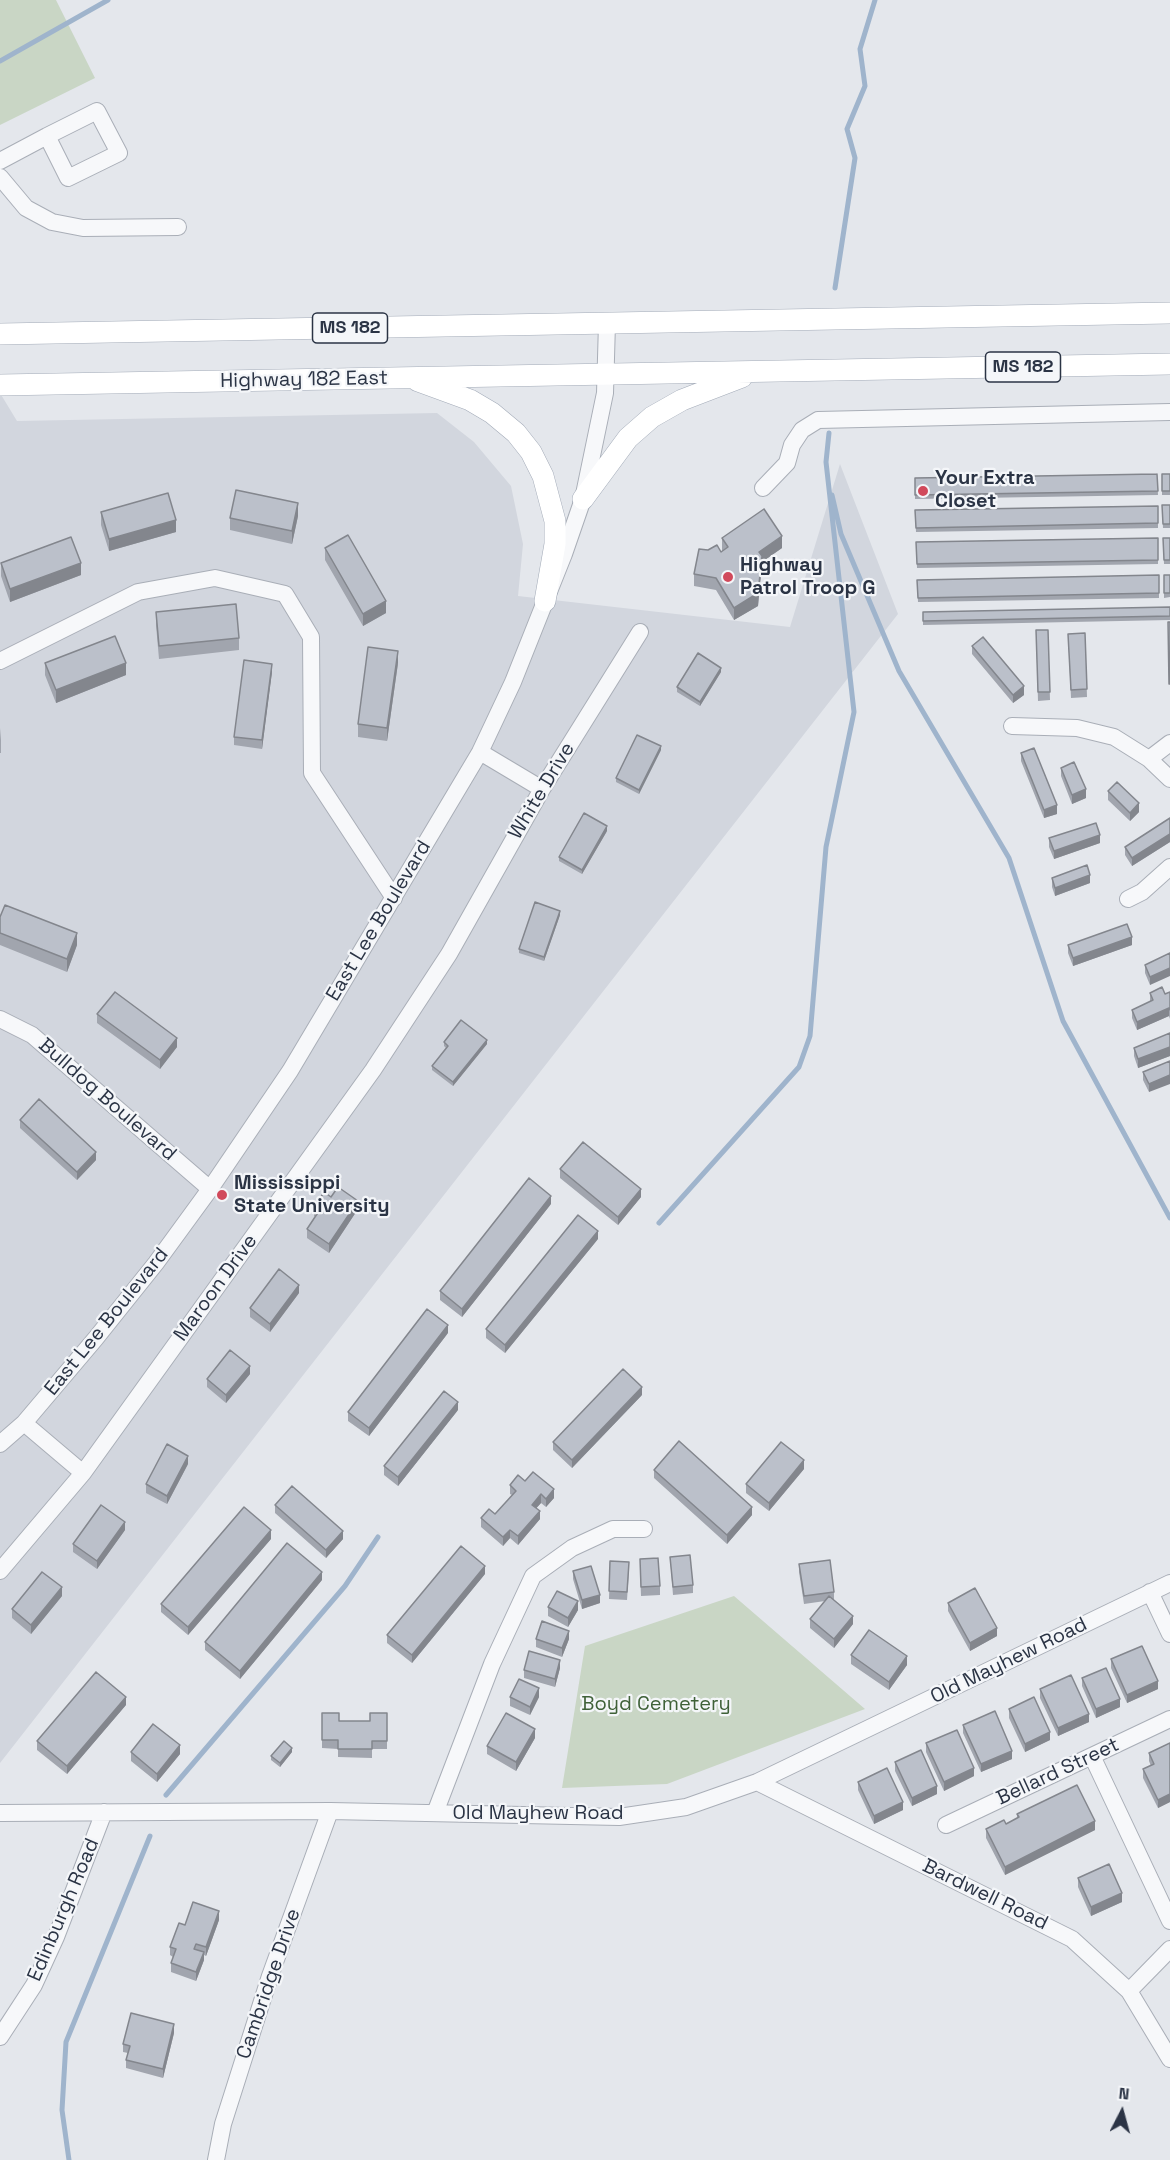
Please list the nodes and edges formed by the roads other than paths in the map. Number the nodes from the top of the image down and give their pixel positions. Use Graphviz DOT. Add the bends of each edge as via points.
graph roads {
  1 [pos="47,136"];
  2 [pos="0,161"];
  3 [pos="0,177"];
  4 [pos="178,226"];
  5 [pos="1170,313"];
  6 [pos="607,323"];
  7 [pos="0,334"];
  8 [pos="1170,364"];
  9 [pos="764,370"];
  10 [pos="608,373"];
  11 [pos="409,378"];
  12 [pos="0,385"];
  13 [pos="1170,412"];
  14 [pos="763,488"];
  15 [pos="583,499"];
  16 [pos="545,601"];
  17 [pos="640,632"];
  18 [pos="0,661"];
  19 [pos="1012,726"];
  20 [pos="1170,743"];
  21 [pos="480,752"];
  22 [pos="1149,759"];
  23 [pos="1170,779"];
  24 [pos="542,789"];
  25 [pos="1170,867"];
  26 [pos="394,898"];
  27 [pos="1128,899"];
  28 [pos="449,954"];
  29 [pos="0,1019"];
  30 [pos="210,1189"];
  31 [pos="24,1423"];
  32 [pos="0,1444"];
  33 [pos="83,1473"];
  34 [pos="644,1529"];
  35 [pos="0,1571"];
  36 [pos="1169,1586"];
  37 [pos="1150,1593"];
  38 [pos="1170,1634"];
  39 [pos="1170,1719"];
  40 [pos="1092,1756"];
  41 [pos="757,1782"];
  42 [pos="330,1811"];
  43 [pos="104,1812"];
  44 [pos="0,1813"];
  45 [pos="435,1813"];
  46 [pos="946,1825"];
  47 [pos="1170,1921"];
  48 [pos="1170,1949"];
  49 [pos="1129,1991"];
  50 [pos="0,2037"];
  51 [pos="1170,2060"];
  52 [pos="216,2160"];
  1 -- 1 [label="street" via="97,111 119,153 68,178"];
  1 -- 2 [label="street"];
  3 -- 4 [label="street" via="26,208 52,222 83,228"];
  5 -- 6 [label="main road, MS 182"];
  6 -- 7 [label="main road, MS 182"];
  6 -- 10 [label="street, East Lee Boulevard"];
  8 -- 9 [label="main road, MS 182"];
  9 -- 10 [label="main road, MS 182"];
  9 -- 15 [label="main road" via="682,400 652,417 628,438"];
  10 -- 11 [label="main road, Highway 182 East / MS 182"];
  10 -- 15 [label="street, East Lee Boulevard"];
  11 -- 12 [label="main road, Highway 182 East / MS 182"];
  11 -- 16 [label="main road" via="470,400 492,413 531,452 543,476 555,521"];
  13 -- 14 [label="street" via="818,420 802,430 787,463"];
  15 -- 16 [label="street, East Lee Boulevard"];
  16 -- 21 [label="street, East Lee Boulevard"];
  17 -- 24 [label="street, White Drive"];
  18 -- 26 [label="street" via="138,592 215,578 285,594 311,637 312,773"];
  19 -- 22 [label="street" via="1095,732 1114,737"];
  20 -- 22 [label="street"];
  21 -- 24 [label="street"];
  21 -- 26 [label="street, East Lee Boulevard"];
  22 -- 23 [label="street"];
  24 -- 28 [label="street, White Drive"];
  25 -- 27 [label="street"];
  26 -- 30 [label="street, East Lee Boulevard" via="290,1071"];
  28 -- 33 [label="street, Maroon Drive" via="373,1070"];
  29 -- 30 [label="street, Bulldog Boulevard" via="32,1035"];
  30 -- 31 [label="street, East Lee Boulevard" via="156,1263"];
  31 -- 32 [label="street, East Lee Boulevard"];
  31 -- 33 [label="street"];
  33 -- 35 [label="street, Maroon Drive"];
  34 -- 45 [label="street" via="613,1529 572,1548 533,1576 492,1664"];
  36 -- 37 [label="street, Old Mayhew Road"];
  37 -- 38 [label="street"];
  37 -- 41 [label="street, Old Mayhew Road"];
  39 -- 40 [label="street, Bellard Street"];
  40 -- 46 [label="street, Bellard Street"];
  40 -- 47 [label="street"];
  41 -- 45 [label="street, Old Mayhew Road" via="686,1807 619,1817"];
  41 -- 49 [label="street, Bardwell Road" via="1072,1939"];
  42 -- 43 [label="street, Old Mayhew Road"];
  42 -- 45 [label="street, Old Mayhew Road"];
  42 -- 52 [label="street, Cambridge Drive" via="264,1996 223,2124"];
  43 -- 44 [label="street, Old Mayhew Road"];
  43 -- 50 [label="street, Edinburgh Road" via="34,1985"];
  48 -- 49 [label="street"];
  49 -- 51 [label="street, Bardwell Road"];
}
